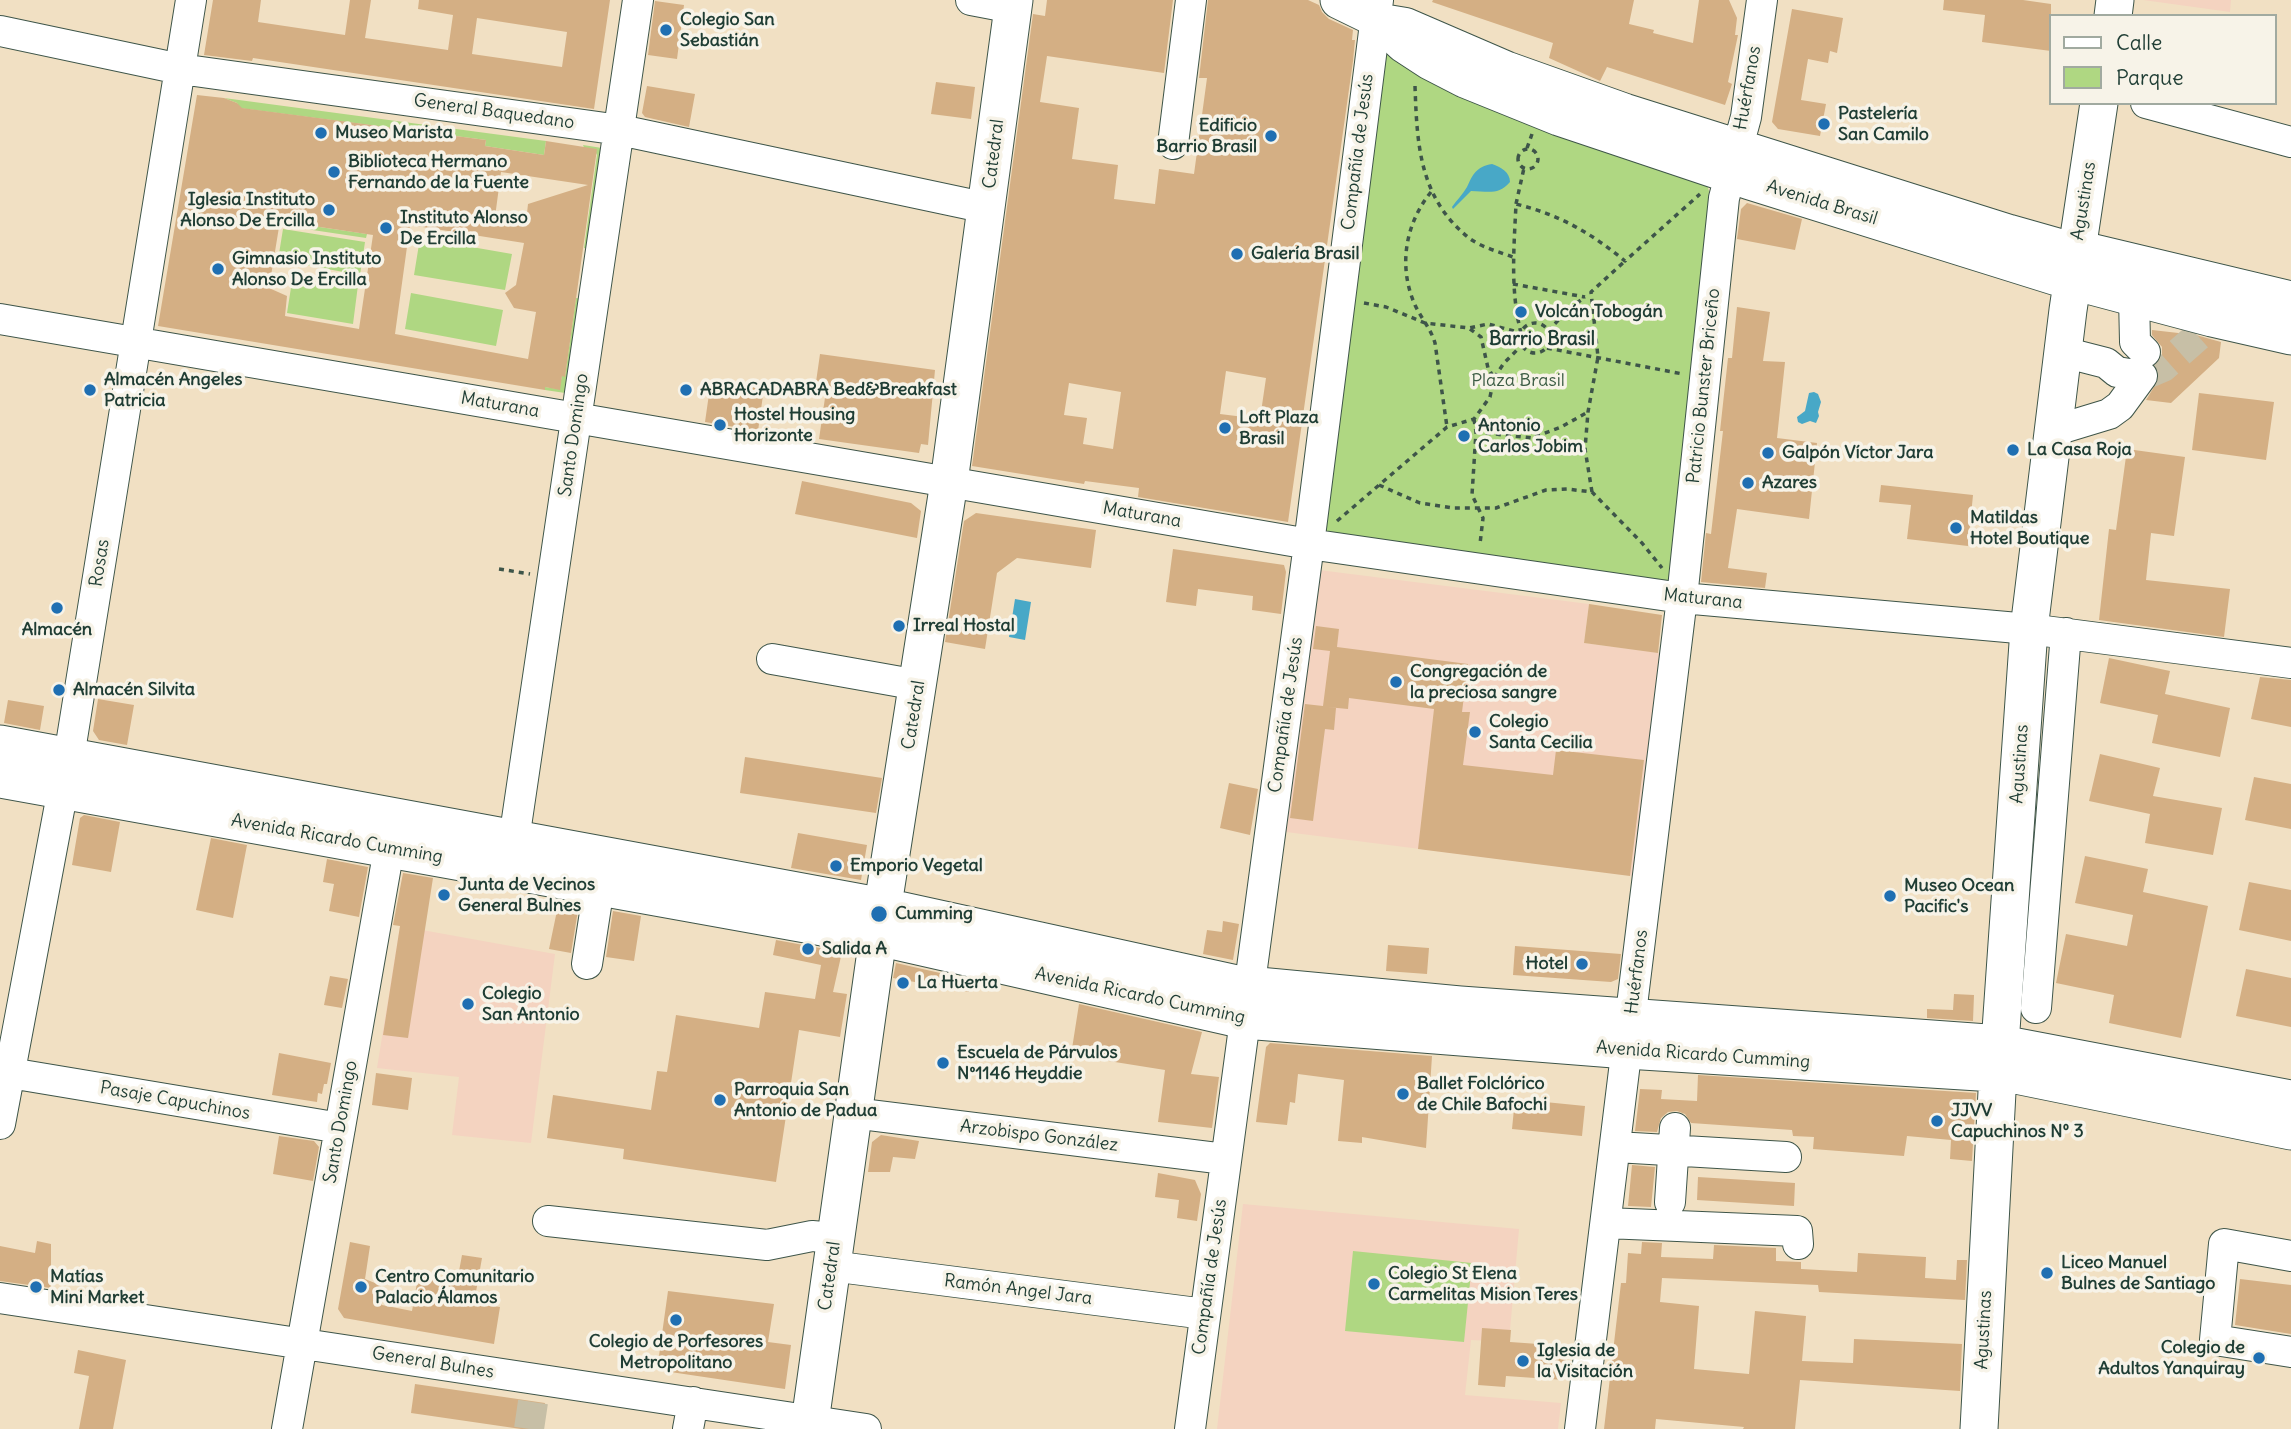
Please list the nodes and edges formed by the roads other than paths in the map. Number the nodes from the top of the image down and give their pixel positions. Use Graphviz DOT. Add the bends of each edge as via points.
graph roads {
  1 [pos="191,0"];
  2 [pos="638,0"];
  3 [pos="971,0"];
  4 [pos="1191,0"];
  5 [pos="1339,0"];
  6 [pos="1762,0"];
  7 [pos="1013,4"];
  8 [pos="1377,9"];
  9 [pos="0,31"];
  10 [pos="180,69"];
  11 [pos="2099,105"];
  12 [pos="2153,105"];
  13 [pos="620,130"];
  14 [pos="2291,142"];
  15 [pos="1173,144"];
  16 [pos="1734,160"];
  17 [pos="986,208"];
  18 [pos="2075,265"];
  19 [pos="2134,297"];
  20 [pos="2291,300"];
  21 [pos="0,319"];
  22 [pos="2291,336"];
  23 [pos="135,342"];
  24 [pos="2063,352"];
  25 [pos="2145,352"];
  26 [pos="577,418"];
  27 [pos="2053,431"];
  28 [pos="949,482"];
  29 [pos="1309,544"];
  30 [pos="1682,597"];
  31 [pos="2029,629"];
  32 [pos="2066,633"];
  33 [pos="772,659"];
  34 [pos="2291,663"];
  35 [pos="918,685"];
  36 [pos="0,744"];
  37 [pos="66,774"];
  38 [pos="0,779"];
  39 [pos="392,832"];
  40 [pos="512,855"];
  41 [pos="599,887"];
  42 [pos="880,922"];
  43 [pos="587,964"];
  44 [pos="1246,1003"];
  45 [pos="2036,1007"];
  46 [pos="1629,1034"];
  47 [pos="2000,1059"];
  48 [pos="10,1073"];
  49 [pos="2291,1100"];
  50 [pos="853,1114"];
  51 [pos="0,1124"];
  52 [pos="340,1128"];
  53 [pos="2291,1131"];
  54 [pos="1674,1140"];
  55 [pos="1616,1147"];
  56 [pos="1786,1157"];
  57 [pos="1225,1159"];
  58 [pos="1670,1202"];
  59 [pos="548,1221"];
  60 [pos="1606,1223"];
  61 [pos="1798,1244"];
  62 [pos="833,1252"];
  63 [pos="2291,1256"];
  64 [pos="0,1298"];
  65 [pos="1205,1314"];
  66 [pos="302,1343"];
  67 [pos="2291,1352"];
  68 [pos="691,1416"];
  69 [pos="809,1424"];
  70 [pos="287,1429"];
  71 [pos="866,1429"];
  72 [pos="1190,1429"];
  73 [pos="1580,1429"];
  74 [pos="1979,1429"];
  1 -- 10 [label="street, Rosas"];
  2 -- 13 [label="street, Santo Domingo"];
  3 -- 7 [label="street"];
  4 -- 15 [label="street"];
  5 -- 8 [label="main road, Avenida Brasil"];
  6 -- 16 [label="street, Huérfanos" via="1750,92"];
  7 -- 17 [label="main road, Catedral"];
  8 -- 16 [label="main road, Avenida Brasil" via="1414,52 1465,79 1559,117"];
  8 -- 29 [label="street, Compañía de Jesús"];
  9 -- 10 [label="street, General Baquedano"];
  10 -- 13 [label="street, General Baquedano"];
  10 -- 23 [label="street, Rosas"];
  11 -- 18 [label="main road, Agustinas"];
  12 -- 14 [label="street"];
  13 -- 17 [label="street, General Baquedano"];
  13 -- 26 [label="street, Santo Domingo"];
  16 -- 18 [label="main road, Avenida Brasil"];
  16 -- 30 [label="street, Patricio Bunster Briceño" via="1724,198"];
  17 -- 28 [label="main road, Catedral"];
  18 -- 19 [label="main road, Avenida Brasil"];
  18 -- 20 [label="main road, Avenida Brasil"];
  18 -- 24 [label="main road, Agustinas"];
  19 -- 22 [label="main road, Avenida Brasil" via="2205,327"];
  19 -- 25 [label="street" via="2135,342"];
  21 -- 23 [label="street, Maturana"];
  23 -- 26 [label="street, Maturana"];
  23 -- 37 [label="street, Rosas"];
  24 -- 27 [label="main road, Agustinas"];
  24 -- 27 [label="street" via="2142,376 2109,414"];
  26 -- 28 [label="street, Maturana"];
  26 -- 40 [label="street, Santo Domingo" via="550,538 553,578"];
  27 -- 31 [label="main road, Agustinas"];
  28 -- 29 [label="street, Maturana"];
  28 -- 35 [label="main road, Catedral"];
  29 -- 30 [label="street, Maturana"];
  29 -- 44 [label="street, Compañía de Jesús"];
  30 -- 31 [label="street, Maturana"];
  30 -- 46 [label="street, Huérfanos"];
  31 -- 32 [label="street, Maturana"];
  31 -- 47 [label="main road, Agustinas"];
  32 -- 34 [label="street, Maturana"];
  32 -- 45 [label="street"];
  33 -- 35 [label="street"];
  35 -- 42 [label="main road, Catedral"];
  36 -- 37 [label="main road, Avenida Ricardo Cumming"];
  37 -- 38 [label="main road, Avenida Ricardo Cumming"];
  37 -- 39 [label="main road, Avenida Ricardo Cumming"];
  37 -- 48 [label="street, Rosas"];
  39 -- 40 [label="main road, Avenida Ricardo Cumming"];
  39 -- 52 [label="street, Santo Domingo"];
  40 -- 41 [label="main road, Avenida Ricardo Cumming"];
  40 -- 42 [label="main road, Avenida Ricardo Cumming"];
  41 -- 42 [label="main road, Avenida Ricardo Cumming"];
  41 -- 43 [label="street"];
  42 -- 44 [label="main road, Avenida Ricardo Cumming"];
  42 -- 50 [label="main road, Catedral"];
  44 -- 46 [label="main road, Avenida Ricardo Cumming"];
  44 -- 57 [label="street, Compañía de Jesús"];
  46 -- 47 [label="main road, Avenida Ricardo Cumming"];
  46 -- 55 [label="street, Huérfanos"];
  47 -- 49 [label="main road, Avenida Ricardo Cumming"];
  47 -- 53 [label="main road, Avenida Ricardo Cumming" via="2121,1096"];
  47 -- 74 [label="main road, Agustinas"];
  48 -- 51 [label="street, Rosas"];
  48 -- 52 [label="street, Pasaje Capuchinos"];
  50 -- 57 [label="street, Arzobispo González"];
  50 -- 62 [label="main road, Catedral"];
  52 -- 66 [label="street, Santo Domingo"];
  54 -- 55 [label="street"];
  54 -- 56 [label="street" via="1685,1149"];
  54 -- 58 [label="street"];
  55 -- 60 [label="street, Huérfanos"];
  57 -- 65 [label="street, Compañía de Jesús"];
  59 -- 62 [label="street, Ramón Angel Jara" via="767,1245 812,1236"];
  60 -- 61 [label="street" via="1797,1231"];
  60 -- 73 [label="street, Huérfanos"];
  62 -- 65 [label="street, Ramón Angel Jara"];
  62 -- 69 [label="main road, Catedral"];
  63 -- 67 [label="street" via="2224,1244 2214,1340"];
  64 -- 66 [label="street, General Bulnes"];
  65 -- 72 [label="street, Compañía de Jesús"];
  66 -- 68 [label="street, General Bulnes"];
  66 -- 70 [label="street, Santo Domingo"];
  68 -- 69 [label="street, General Bulnes"];
  69 -- 71 [label="street, General Bulnes"];
}
